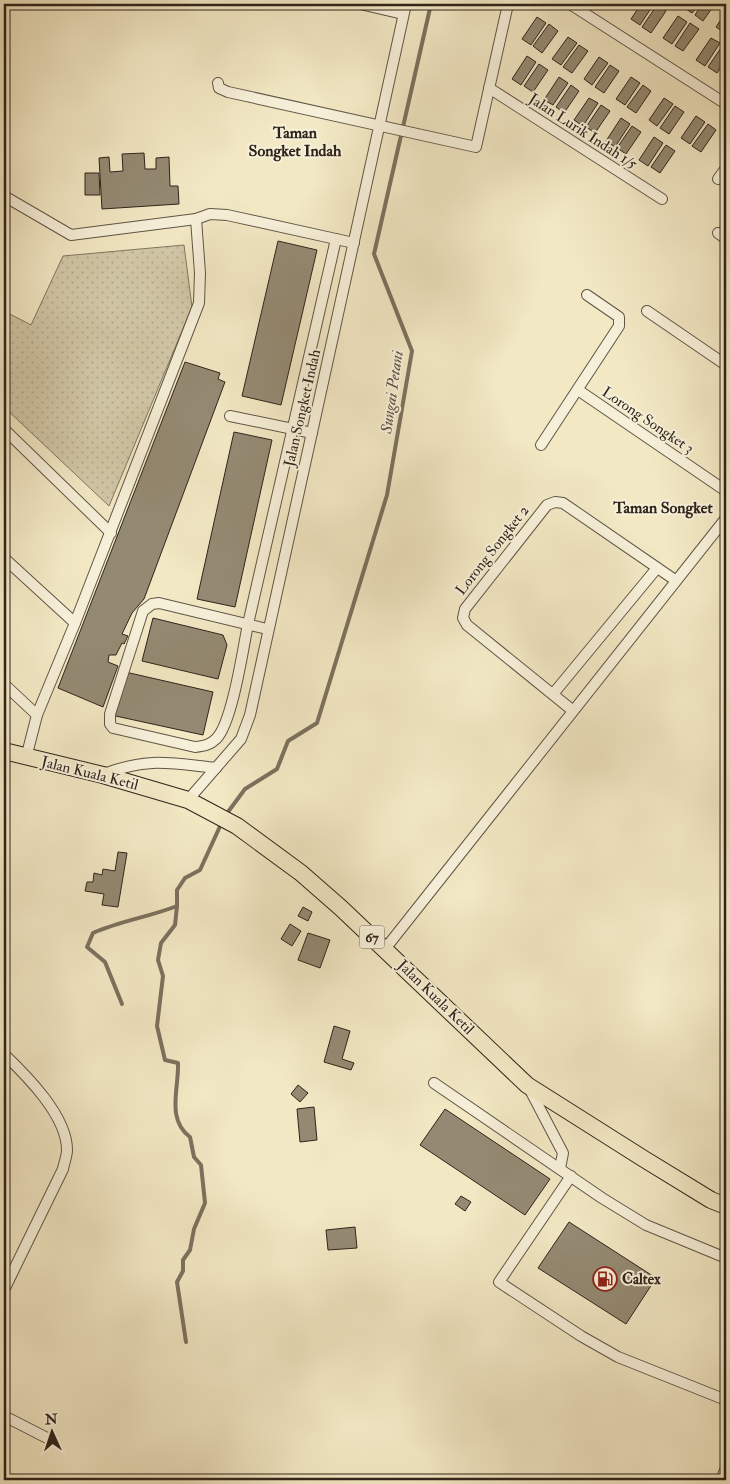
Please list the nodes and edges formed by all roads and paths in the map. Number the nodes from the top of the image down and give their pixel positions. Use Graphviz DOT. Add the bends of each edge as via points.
graph roads {
  1 [pos="360,4"];
  2 [pos="508,4"];
  3 [pos="570,4"];
  4 [pos="404,9"];
  5 [pos="218,82"];
  6 [pos="489,88"];
  7 [pos="726,104"];
  8 [pos="379,125"];
  9 [pos="726,168"];
  10 [pos="718,179"];
  11 [pos="4,196"];
  12 [pos="662,199"];
  13 [pos="196,219"];
  14 [pos="336,239"];
  15 [pos="354,243"];
  16 [pos="587,295"];
  17 [pos="647,311"];
  18 [pos="726,365"];
  19 [pos="578,390"];
  20 [pos="230,416"];
  21 [pos="293,429"];
  22 [pos="4,430"];
  23 [pos="312,433"];
  24 [pos="541,445"];
  25 [pos="726,491"];
  26 [pos="726,518"];
  27 [pos="111,533"];
  28 [pos="4,558"];
  29 [pos="657,568"];
  30 [pos="675,580"];
  31 [pos="75,623"];
  32 [pos="248,624"];
  33 [pos="267,629"];
  34 [pos="4,684"];
  35 [pos="553,694"];
  36 [pos="572,710"];
  37 [pos="37,715"];
  38 [pos="4,751"];
  39 [pos="26,758"];
  40 [pos="216,768"];
  41 [pos="103,775"];
  42 [pos="188,800"];
  43 [pos="385,948"];
  44 [pos="4,1054"];
  45 [pos="434,1083"];
  46 [pos="527,1085"];
  47 [pos="560,1168"];
  48 [pos="571,1176"];
  49 [pos="726,1206"];
  50 [pos="726,1258"];
  51 [pos="4,1290"];
  52 [pos="726,1400"];
  53 [pos="4,1416"];
  54 [pos="49,1439"];
  55 [pos="726,1468"];
  56 [pos="721,1480"];
  1 -- 4 [label="street"];
  2 -- 6 [label="street"];
  3 -- 7 [label="street"];
  4 -- 8 [label="street, Jalan Songket Indah"];
  5 -- 8 [label="street" via="219,88 228,92"];
  6 -- 8 [label="street" via="476,147"];
  6 -- 12 [label="street, Jalan Lurik Indah 1/5"];
  8 -- 15 [label="street, Jalan Songket Indah"];
  9 -- 10 [label="street"];
  11 -- 13 [label="street" via="71,235"];
  13 -- 14 [label="street" via="210,214 227,214"];
  13 -- 27 [label="street" via="199,303"];
  14 -- 15 [label="street"];
  14 -- 21 [label="street"];
  15 -- 23 [label="street, Jalan Songket Indah"];
  16 -- 19 [label="street, Lorong Songket 3" via="614,313 620,321"];
  17 -- 18 [label="street"];
  19 -- 24 [label="street, Lorong Songket 3"];
  19 -- 25 [label="street, Lorong Songket 3"];
  20 -- 21 [label="street"];
  21 -- 23 [label="street"];
  21 -- 32 [label="street"];
  22 -- 27 [label="street"];
  23 -- 33 [label="street, Jalan Songket Indah"];
  26 -- 30 [label="street"];
  27 -- 31 [label="street"];
  28 -- 31 [label="street"];
  29 -- 30 [label="street, Lorong Songket 2"];
  29 -- 35 [label="street"];
  29 -- 35 [label="street, Lorong Songket 2" via="563,502 546,505 465,609 463,618 467,625"];
  30 -- 36 [label="street"];
  31 -- 37 [label="street"];
  32 -- 32 [label="street" via="152,604 143,611 110,714 110,724 113,728 196,747 208,745 222,731"];
  32 -- 33 [label="street"];
  33 -- 40 [label="street, Jalan Songket Indah" via="247,723 241,739"];
  34 -- 37 [label="street"];
  35 -- 36 [label="street"];
  36 -- 43 [label="street"];
  37 -- 39 [label="street"];
  38 -- 39 [label="main road, Jalan Kuala Ketil / 67"];
  39 -- 41 [label="main road, Jalan Kuala Ketil / 67"];
  40 -- 41 [label="street" via="150,762 129,765"];
  40 -- 42 [label="street, Jalan Songket Indah"];
  41 -- 42 [label="main road, Jalan Kuala Ketil / 67"];
  42 -- 43 [label="main road, Jalan Kuala Ketil / 67" via="238,826 301,873"];
  43 -- 46 [label="main road, Jalan Kuala Ketil / 67"];
  44 -- 51 [label="street" via="36,1087 53,1112 62,1129 67,1150 63,1169"];
  45 -- 47 [label="street"];
  46 -- 47 [label="street" via="563,1153"];
  46 -- 49 [label="main road, Jalan Kuala Ketil / 67"];
  47 -- 48 [label="street"];
  48 -- 50 [label="street" via="646,1224"];
  48 -- 52 [label="street" via="500,1282 618,1357"];
  53 -- 54 [label="street"];
  55 -- 56 [label="street"];
}
